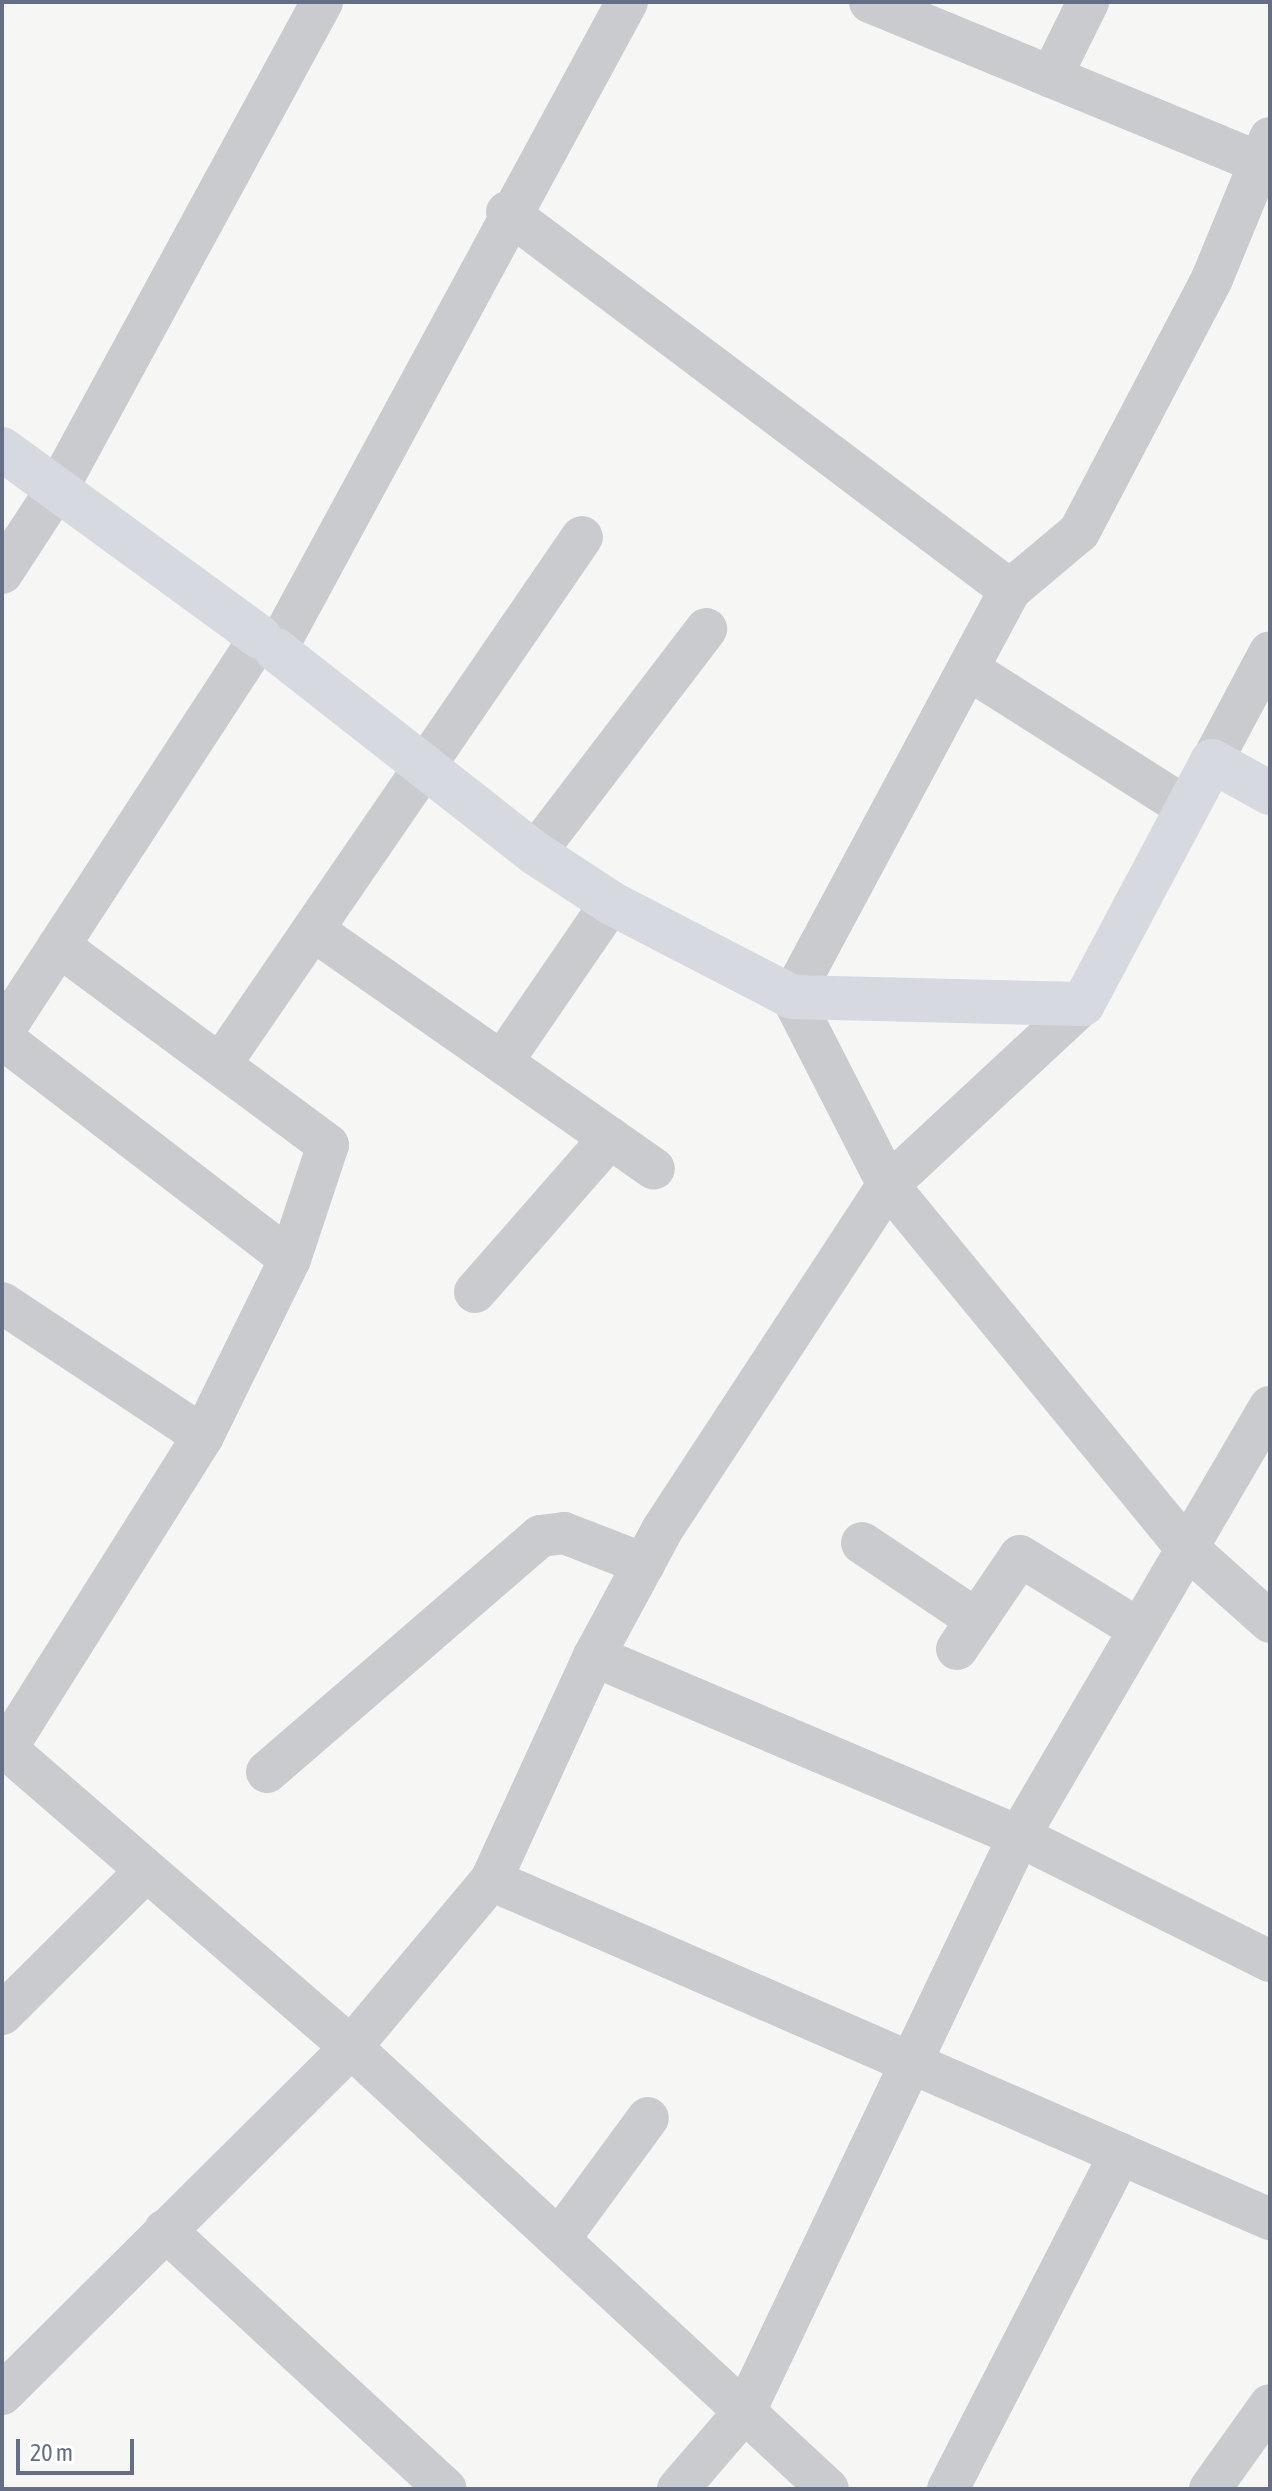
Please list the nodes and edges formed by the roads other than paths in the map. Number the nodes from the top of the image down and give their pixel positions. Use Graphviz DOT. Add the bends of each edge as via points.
graph roads {
  1 [pos="322,2"];
  2 [pos="627,2"];
  3 [pos="870,2"];
  4 [pos="1088,2"];
  5 [pos="1051,77"];
  6 [pos="1266,156"];
  7 [pos="507,212"];
  8 [pos="2,449"];
  9 [pos="60,484"];
  10 [pos="582,537"];
  11 [pos="2,573"];
  12 [pos="1010,590"];
  13 [pos="706,629"];
  14 [pos="268,643"];
  15 [pos="1270,652"];
  16 [pos="968,669"];
  17 [pos="1212,761"];
  18 [pos="427,763"];
  19 [pos="1270,793"];
  20 [pos="1187,808"];
  21 [pos="535,853"];
  22 [pos="611,903"];
  23 [pos="313,930"];
  24 [pos="59,946"];
  25 [pos="792,997"];
  26 [pos="1083,1004"];
  27 [pos="2,1036"];
  28 [pos="502,1062"];
  29 [pos="220,1065"];
  30 [pos="610,1138"];
  31 [pos="654,1169"];
  32 [pos="888,1185"];
  33 [pos="290,1259"];
  34 [pos="475,1292"];
  35 [pos="2,1303"];
  36 [pos="1270,1407"];
  37 [pos="203,1436"];
  38 [pos="862,1543"];
  39 [pos="1184,1545"];
  40 [pos="644,1564"];
  41 [pos="1270,1622"];
  42 [pos="1135,1627"];
  43 [pos="594,1656"];
  44 [pos="4,1747"];
  45 [pos="267,1772"];
  46 [pos="1019,1836"];
  47 [pos="145,1872"];
  48 [pos="491,1880"];
  49 [pos="1270,1961"];
  50 [pos="2,2014"];
  51 [pos="351,2047"];
  52 [pos="911,2063"];
  53 [pos="648,2118"];
  54 [pos="1120,2154"];
  55 [pos="1270,2219"];
  56 [pos="165,2230"];
  57 [pos="559,2239"];
  58 [pos="8,2380"];
  59 [pos="1270,2405"];
  60 [pos="745,2411"];
  61 [pos="446,2489"];
  62 [pos="678,2489"];
  63 [pos="828,2489"];
  64 [pos="948,2489"];
  65 [pos="1210,2489"];
  1 -- 9 [label="street"];
  2 -- 7 [label="street"];
  3 -- 5 [label="street"];
  4 -- 5 [label="street"];
  5 -- 6 [label="street"];
  6 -- 12 [label="street" via="1212,279 1079,532"];
  7 -- 12 [label="street"];
  7 -- 14 [label="street"];
  8 -- 9 [label="street"];
  9 -- 11 [label="street"];
  9 -- 14 [label="street"];
  10 -- 18 [label="street"];
  12 -- 16 [label="street"];
  13 -- 21 [label="street"];
  14 -- 18 [label="street"];
  14 -- 24 [label="street"];
  15 -- 17 [label="street"];
  16 -- 20 [label="street"];
  16 -- 25 [label="street"];
  17 -- 19 [label="street"];
  17 -- 20 [label="street"];
  18 -- 21 [label="street"];
  18 -- 23 [label="street"];
  20 -- 26 [label="street"];
  21 -- 22 [label="street"];
  22 -- 25 [label="street"];
  22 -- 28 [label="street"];
  23 -- 28 [label="street"];
  23 -- 29 [label="street"];
  24 -- 27 [label="street"];
  24 -- 29 [label="street"];
  25 -- 26 [label="street"];
  25 -- 32 [label="street"];
  26 -- 32 [label="street"];
  27 -- 33 [label="street"];
  28 -- 30 [label="street"];
  29 -- 33 [label="street" via="328,1145"];
  30 -- 31 [label="street"];
  30 -- 34 [label="street"];
  32 -- 39 [label="street"];
  32 -- 40 [label="street"];
  33 -- 37 [label="street"];
  35 -- 37 [label="street"];
  36 -- 39 [label="street"];
  37 -- 44 [label="street"];
  38 -- 42 [label="street" via="967,1635 1020,1556"];
  39 -- 41 [label="street"];
  39 -- 42 [label="street"];
  40 -- 43 [label="street"];
  40 -- 45 [label="street" via="564,1533 540,1536"];
  42 -- 46 [label="street"];
  43 -- 46 [label="street"];
  43 -- 48 [label="street"];
  44 -- 47 [label="street"];
  46 -- 49 [label="street"];
  46 -- 52 [label="street"];
  47 -- 50 [label="street"];
  47 -- 51 [label="street"];
  48 -- 51 [label="street"];
  48 -- 52 [label="street"];
  51 -- 56 [label="street"];
  51 -- 57 [label="street"];
  52 -- 54 [label="street"];
  52 -- 60 [label="street"];
  53 -- 57 [label="street"];
  54 -- 55 [label="street"];
  54 -- 64 [label="street"];
  56 -- 58 [label="street"];
  56 -- 61 [label="street"];
  57 -- 60 [label="street"];
  59 -- 65 [label="street"];
  60 -- 62 [label="street"];
  60 -- 63 [label="street"];
}
